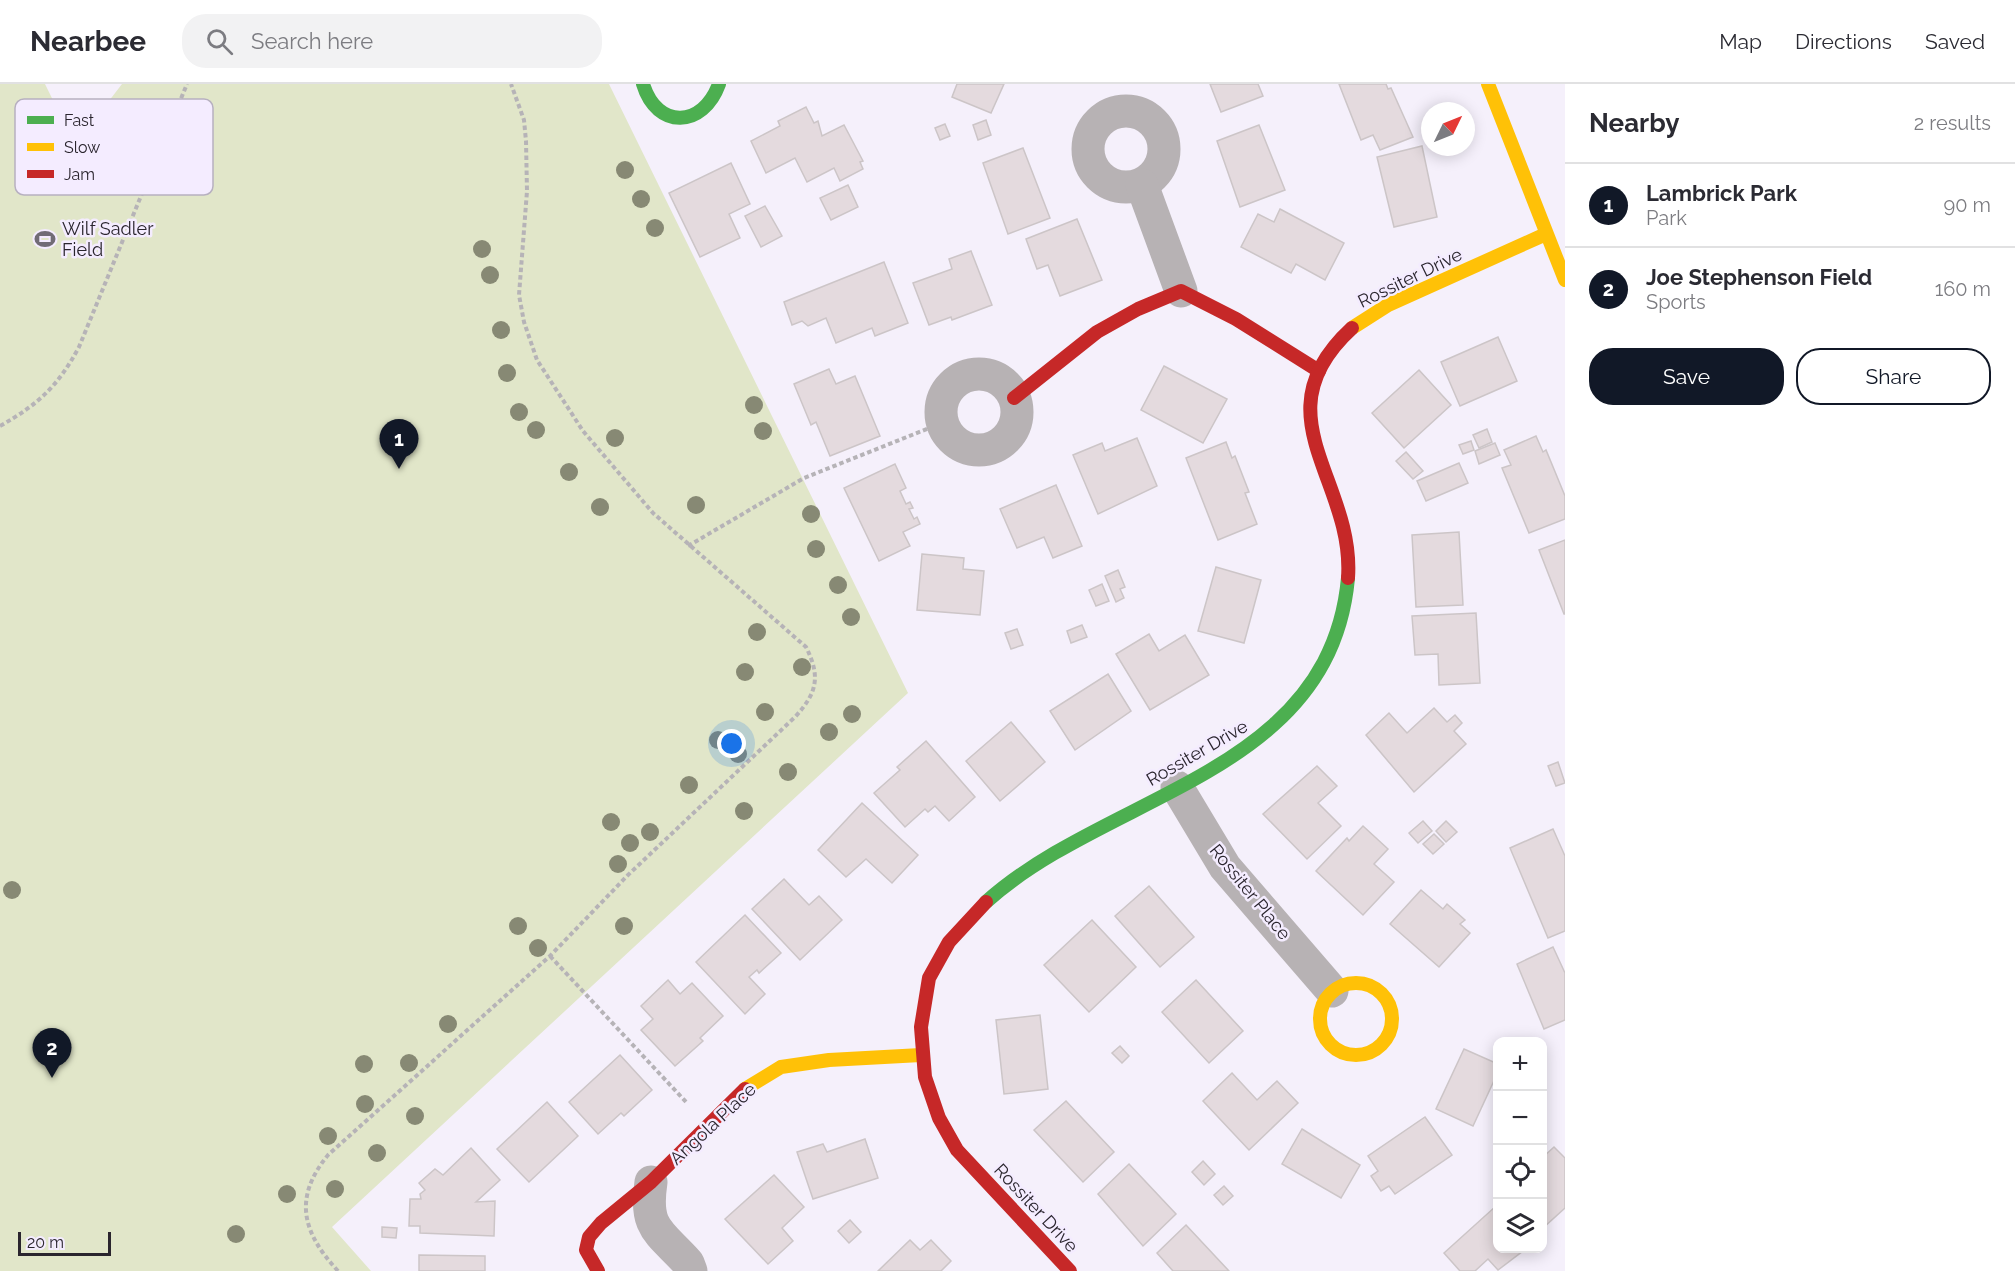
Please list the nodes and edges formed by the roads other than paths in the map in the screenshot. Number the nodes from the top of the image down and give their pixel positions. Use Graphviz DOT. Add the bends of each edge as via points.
graph roads {
  1 [pos="643,84"];
  2 [pos="719,84"];
  3 [pos="1488,84"];
  4 [pos="1142,185"];
  5 [pos="1546,234"];
  6 [pos="1565,280"];
  7 [pos="1181,291"];
  8 [pos="1319,370"];
  9 [pos="1014,398"];
  10 [pos="1177,787"];
  11 [pos="1332,991"];
  12 [pos="921,1055"];
  13 [pos="651,1182"];
  14 [pos="598,1271"];
  15 [pos="691,1271"];
  16 [pos="1070,1271"];
  1 -- 2 [label="street" via="659,112 684,118 708,107"];
  3 -- 5 [label="street"];
  4 -- 7 [label="street"];
  5 -- 6 [label="street"];
  5 -- 8 [label="street, Rossiter Drive" via="1364,318 1340,339"];
  7 -- 8 [label="street" via="1236,319"];
  7 -- 9 [label="street" via="1146,303 1071,350"];
  8 -- 10 [label="street, Rossiter Drive" via="1308,414 1349,551 1342,606 1333,633 1309,687 1288,713 1239,753"];
  9 -- 9 [label="street" via="1017,416 1011,433 992,448 980,450 957,443 942,423 943,398 950,387 972,375 997,379"];
  10 -- 11 [label="street, Rossiter Place" via="1225,867"];
  10 -- 12 [label="street, Rossiter Drive" via="1050,855 1006,886 964,924 930,974 921,1021"];
  11 -- 11 [label="street" via="1324,999 1319,1021 1327,1042 1347,1055 1369,1053 1379,1047 1387,1038 1392,1013 1380,991 1356,983"];
  12 -- 13 [label="street, Angola Place" via="781,1067 746,1088"];
  12 -- 16 [label="street, Rossiter Drive" via="931,1101 954,1145"];
  13 -- 14 [label="street, Angola Place" via="589,1237 586,1250"];
  13 -- 15 [label="street" via="647,1208 651,1222"];
}
